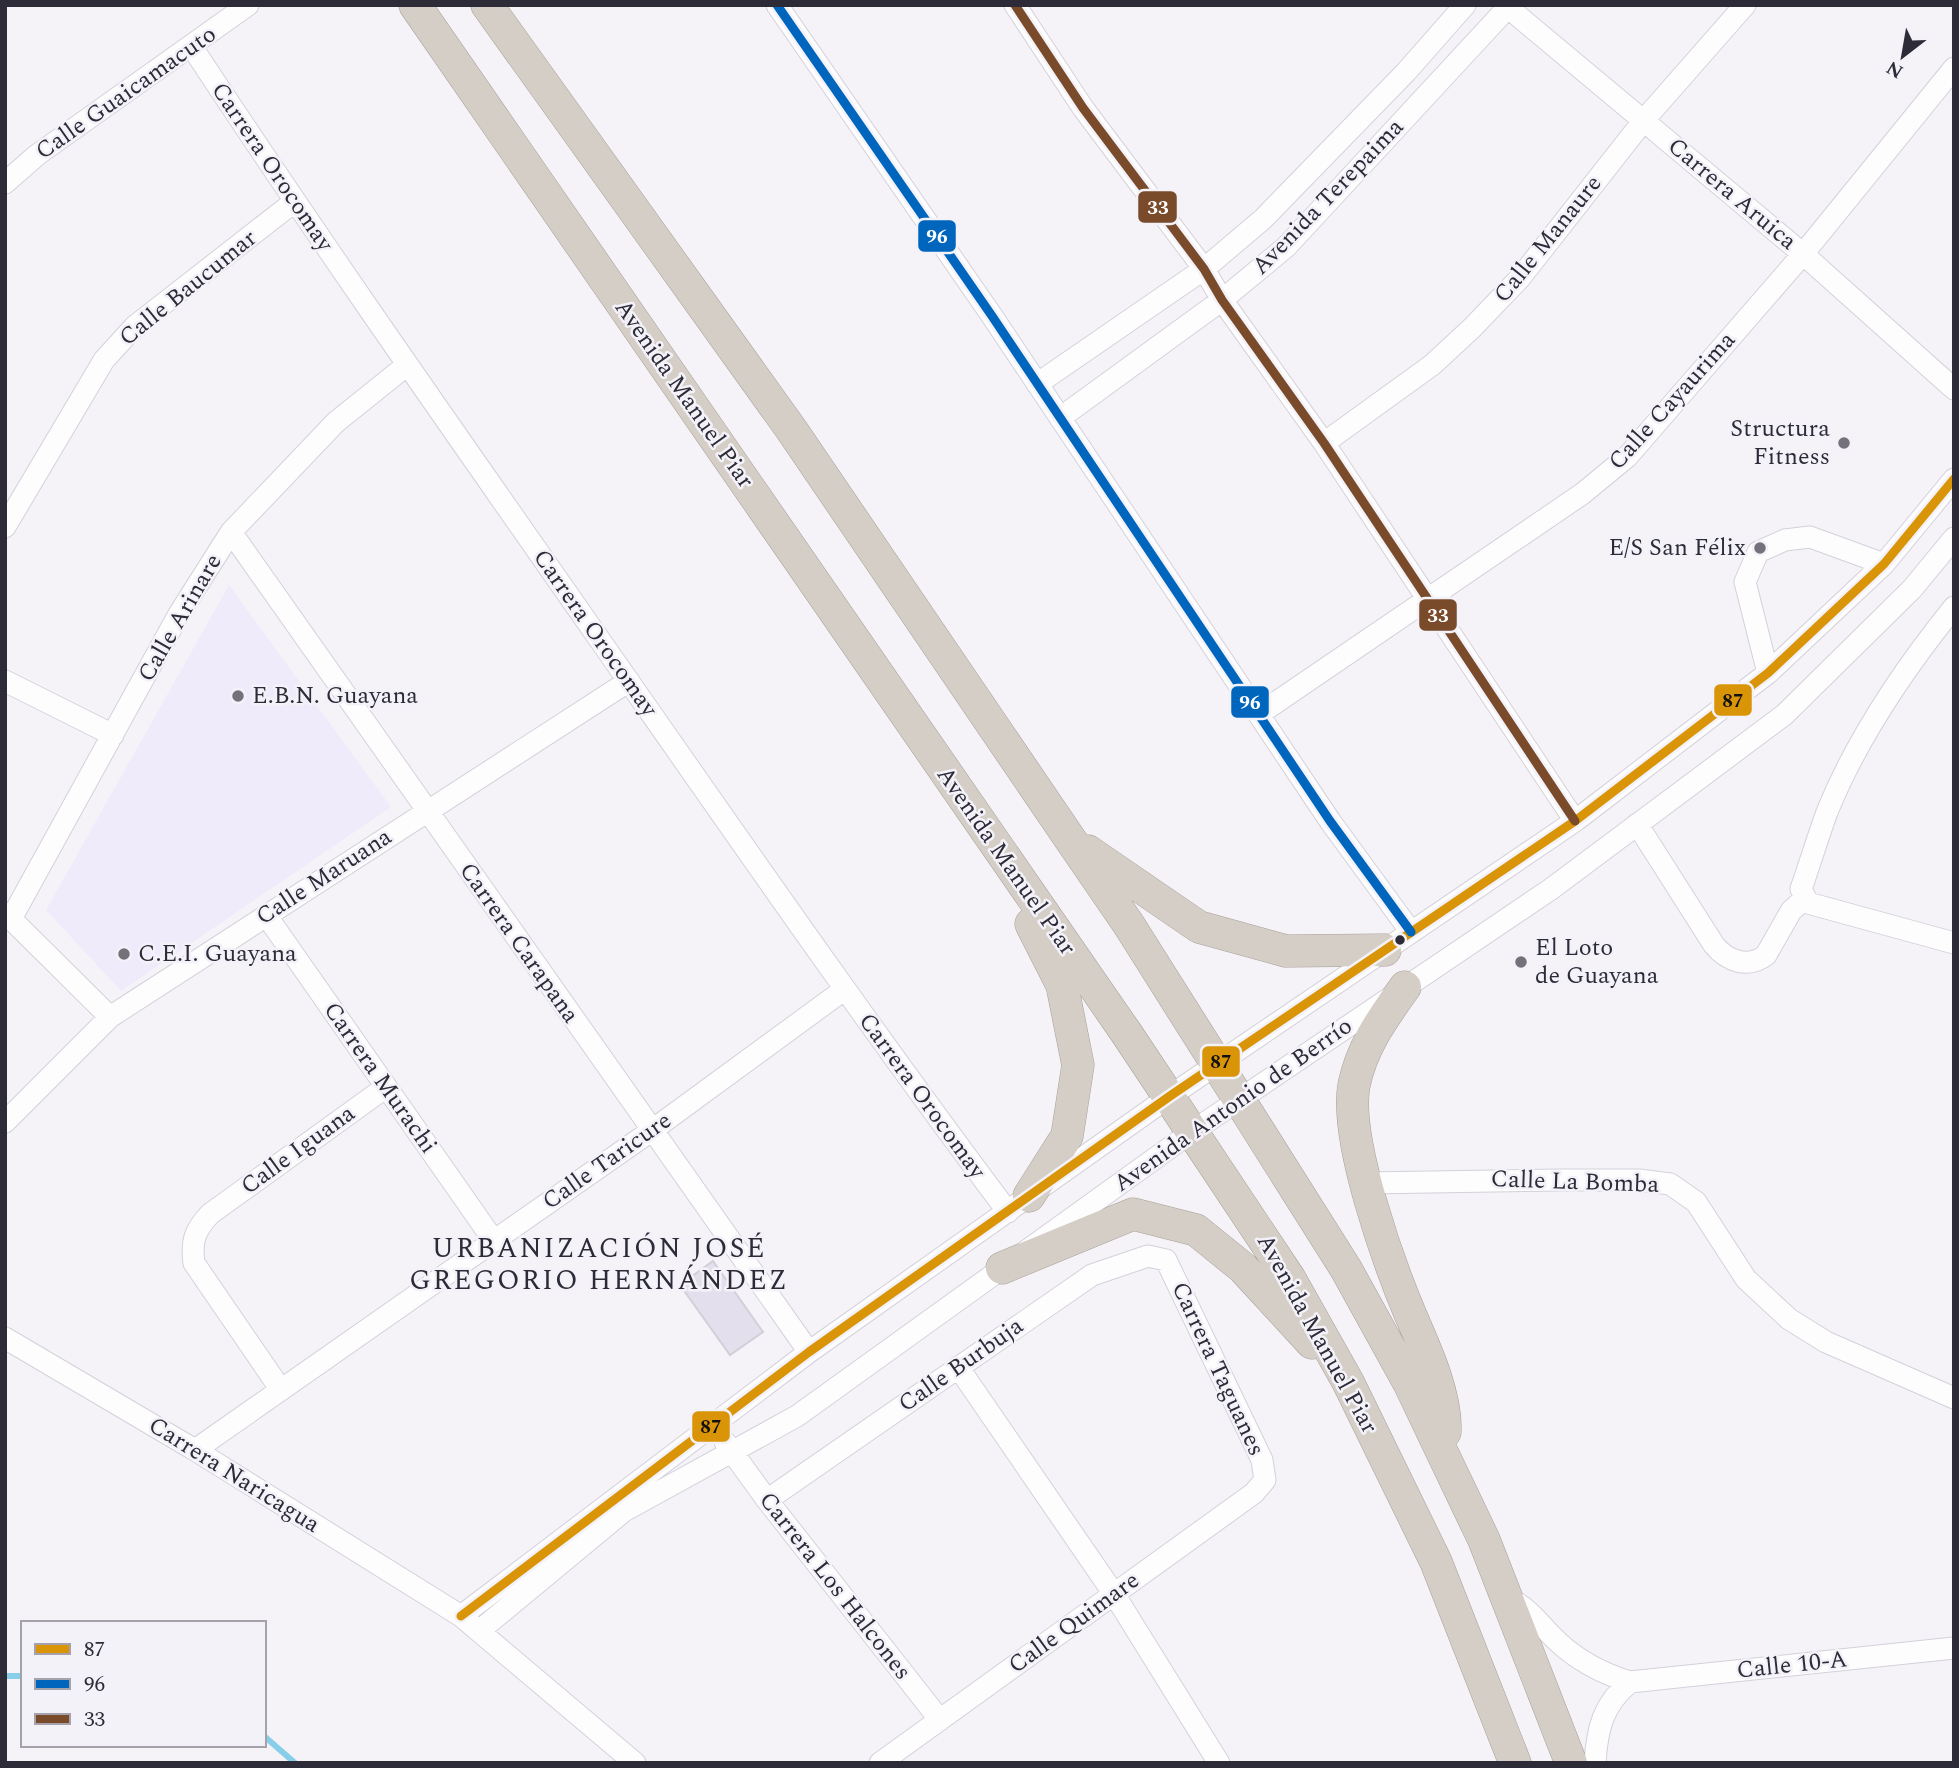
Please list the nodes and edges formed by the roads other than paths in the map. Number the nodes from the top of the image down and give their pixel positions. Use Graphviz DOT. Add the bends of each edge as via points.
graph roads {
  1 [pos="248,5"];
  2 [pos="415,5"];
  3 [pos="487,5"];
  4 [pos="777,5"];
  5 [pos="1014,5"];
  6 [pos="1465,5"];
  7 [pos="1745,5"];
  8 [pos="1508,6"];
  9 [pos="192,47"];
  10 [pos="1954,68"];
  11 [pos="1644,120"];
  12 [pos="5,183"];
  13 [pos="294,202"];
  14 [pos="1803,254"];
  15 [pos="1204,269"];
  16 [pos="1222,300"];
  17 [pos="407,365"];
  18 [pos="1037,383"];
  19 [pos="1954,389"];
  20 [pos="1060,418"];
  21 [pos="1324,443"];
  22 [pos="1954,479"];
  23 [pos="5,527"];
  24 [pos="231,532"];
  25 [pos="1954,538"];
  26 [pos="1884,564"];
  27 [pos="1429,597"];
  28 [pos="1954,607"];
  29 [pos="1768,673"];
  30 [pos="5,681"];
  31 [pos="629,681"];
  32 [pos="1259,714"];
  33 [pos="113,735"];
  34 [pos="426,810"];
  35 [pos="1575,821"];
  36 [pos="1637,824"];
  37 [pos="1069,836"];
  38 [pos="994,843"];
  39 [pos="1804,899"];
  40 [pos="9,915"];
  41 [pos="266,915"];
  42 [pos="1411,932"];
  43 [pos="1954,943"];
  44 [pos="1385,950"];
  45 [pos="1405,987"];
  46 [pos="845,989"];
  47 [pos="110,1017"];
  48 [pos="1217,1064"];
  49 [pos="386,1087"];
  50 [pos="1170,1096"];
  51 [pos="1240,1099"];
  52 [pos="5,1122"];
  53 [pos="1193,1130"];
  54 [pos="651,1131"];
  55 [pos="1367,1183"];
  56 [pos="1019,1204"];
  57 [pos="494,1241"];
  58 [pos="1166,1260"];
  59 [pos="1002,1268"];
  60 [pos="5,1338"];
  61 [pos="809,1352"];
  62 [pos="958,1367"];
  63 [pos="1348,1382"];
  64 [pos="281,1390"];
  65 [pos="1954,1398"];
  66 [pos="714,1425"];
  67 [pos="195,1450"];
  68 [pos="732,1451"];
  69 [pos="1443,1455"];
  70 [pos="1265,1479"];
  71 [pos="767,1500"];
  72 [pos="1114,1594"];
  73 [pos="1507,1597"];
  74 [pos="461,1616"];
  75 [pos="479,1631"];
  76 [pos="1954,1648"];
  77 [pos="1630,1682"];
  78 [pos="940,1720"];
  79 [pos="635,1763"];
  80 [pos="880,1763"];
  81 [pos="1219,1763"];
  82 [pos="1515,1763"];
  83 [pos="1571,1763"];
  84 [pos="1595,1763"];
  1 -- 9 [label="street, Calle Guaicamacuto"];
  2 -- 38 [label="highway, Avenida Manuel Piar"];
  3 -- 37 [label="highway" via="790,429"];
  4 -- 18 [label="street"];
  5 -- 15 [label="street" via="1083,108"];
  6 -- 15 [label="street, Avenida Terepaima" via="1263,219"];
  7 -- 11 [label="street, Calle Manaure"];
  8 -- 11 [label="street, Carrera Aruica"];
  8 -- 16 [label="street, Avenida Terepaima" via="1286,247"];
  9 -- 12 [label="street, Calle Guaicamacuto" via="37,155"];
  9 -- 13 [label="street, Carrera Orocomay"];
  10 -- 14 [label="street, Calle Cayaurima"];
  11 -- 14 [label="street, Carrera Aruica"];
  11 -- 21 [label="street, Calle Manaure" via="1521,278 1472,328 1432,365"];
  13 -- 17 [label="street, Carrera Orocomay"];
  13 -- 23 [label="street, Calle Baucumar" via="135,326 104,360"];
  14 -- 19 [label="street, Carrera Aruica"];
  14 -- 27 [label="street, Calle Cayaurima" via="1627,457 1582,494"];
  15 -- 16 [label="street"];
  15 -- 18 [label="street, Avenida Terepaima"];
  16 -- 20 [label="street, Avenida Terepaima"];
  16 -- 21 [label="street"];
  17 -- 24 [label="street, Calle Arinare" via="336,422"];
  17 -- 31 [label="street, Carrera Orocomay"];
  18 -- 20 [label="street"];
  20 -- 32 [label="street"];
  21 -- 27 [label="street"];
  22 -- 26 [label="street, Avenida Antonio de Berrío"];
  24 -- 33 [label="street, Calle Arinare" via="179,614"];
  24 -- 34 [label="street, Carrera Carapana"];
  25 -- 36 [label="street, Avenida Antonio de Berrío" via="1912,589 1784,715"];
  26 -- 29 [label="street, Avenida Antonio de Berrío"];
  26 -- 29 [label="street" via="1810,537 1785,540 1758,552 1745,582"];
  27 -- 32 [label="street, Calle Cayaurima"];
  27 -- 35 [label="street"];
  28 -- 39 [label="street" via="1893,689 1849,766 1801,889"];
  29 -- 35 [label="street, Avenida Antonio de Berrío"];
  30 -- 33 [label="street"];
  31 -- 34 [label="street, Calle Maruana"];
  31 -- 46 [label="street, Carrera Orocomay"];
  32 -- 42 [label="street"];
  33 -- 40 [label="street, Calle Arinare"];
  34 -- 41 [label="street, Calle Maruana"];
  34 -- 54 [label="street, Carrera Carapana"];
  35 -- 42 [label="street, Avenida Antonio de Berrío"];
  36 -- 39 [label="street" via="1714,945 1729,958 1752,962 1766,955 1791,911"];
  36 -- 45 [label="street, Avenida Antonio de Berrío"];
  37 -- 44 [label="highway" via="1199,927 1286,951"];
  37 -- 48 [label="highway"];
  38 -- 50 [label="highway, Avenida Manuel Piar"];
  38 -- 56 [label="highway" via="1062,985 1078,1065 1067,1136"];
  39 -- 43 [label="street"];
  40 -- 47 [label="street"];
  41 -- 47 [label="street, Calle Maruana"];
  41 -- 49 [label="street, Carrera Murachi"];
  42 -- 44 [label="street, Avenida Antonio de Berrío"];
  44 -- 48 [label="street, Avenida Antonio de Berrío"];
  45 -- 51 [label="street, Avenida Antonio de Berrío"];
  45 -- 55 [label="highway" via="1370,1036 1354,1087 1356,1145"];
  46 -- 54 [label="street, Calle Taricure"];
  46 -- 56 [label="street, Carrera Orocomay"];
  47 -- 52 [label="street, Calle Maruana"];
  48 -- 50 [label="street, Avenida Antonio de Berrío"];
  48 -- 51 [label="highway"];
  49 -- 57 [label="street, Carrera Murachi"];
  49 -- 64 [label="street, Calle Iguana" via="209,1214 191,1244 194,1263"];
  50 -- 53 [label="highway, Avenida Manuel Piar"];
  50 -- 56 [label="street, Avenida Antonio de Berrío"];
  51 -- 53 [label="street, Avenida Antonio de Berrío"];
  51 -- 69 [label="highway" via="1346,1269"];
  53 -- 59 [label="street, Avenida Antonio de Berrío"];
  53 -- 63 [label="highway, Avenida Manuel Piar" via="1290,1279"];
  54 -- 57 [label="street, Calle Taricure"];
  54 -- 61 [label="street, Carrera Carapana"];
  55 -- 65 [label="street, Calle La Bomba" via="1509,1179 1670,1184 1696,1202 1746,1279 1789,1318 1826,1342"];
  55 -- 69 [label="highway" via="1400,1289 1432,1363 1445,1426"];
  56 -- 61 [label="street, Avenida Antonio de Berrío"];
  57 -- 64 [label="street, Calle Taricure"];
  58 -- 62 [label="street, Calle Burbuja" via="1148,1255 1092,1275"];
  58 -- 70 [label="street, Carrera Taguanes" via="1262,1460"];
  59 -- 63 [label="highway" via="1133,1214 1196,1230 1243,1268"];
  59 -- 68 [label="street, Avenida Antonio de Berrío" via="797,1416"];
  60 -- 67 [label="street, Carrera Naricagua"];
  61 -- 66 [label="street, Avenida Antonio de Berrío"];
  62 -- 71 [label="street, Calle Burbuja"];
  62 -- 72 [label="street"];
  63 -- 82 [label="highway, Avenida Manuel Piar" via="1436,1562"];
  64 -- 67 [label="street, Calle Taricure"];
  66 -- 68 [label="street, Carrera Los Halcones"];
  66 -- 74 [label="street, Avenida Antonio de Berrío"];
  67 -- 74 [label="street, Carrera Naricagua"];
  68 -- 71 [label="street, Carrera Los Halcones"];
  68 -- 75 [label="street, Avenida Antonio de Berrío" via="624,1511"];
  69 -- 73 [label="highway"];
  70 -- 72 [label="street, Calle Quimare" via="1254,1493"];
  71 -- 78 [label="street, Carrera Los Halcones"];
  72 -- 78 [label="street, Calle Quimare"];
  72 -- 81 [label="street"];
  73 -- 77 [label="street, Calle 10-A" via="1530,1609 1558,1642 1581,1659"];
  73 -- 83 [label="highway"];
  74 -- 75 [label="street, Carrera Naricagua"];
  75 -- 79 [label="street, Carrera Naricagua"];
  76 -- 77 [label="street, Calle 10-A"];
  77 -- 84 [label="street" via="1605,1709 1596,1733"];
  78 -- 80 [label="street, Calle Quimare"];
}
